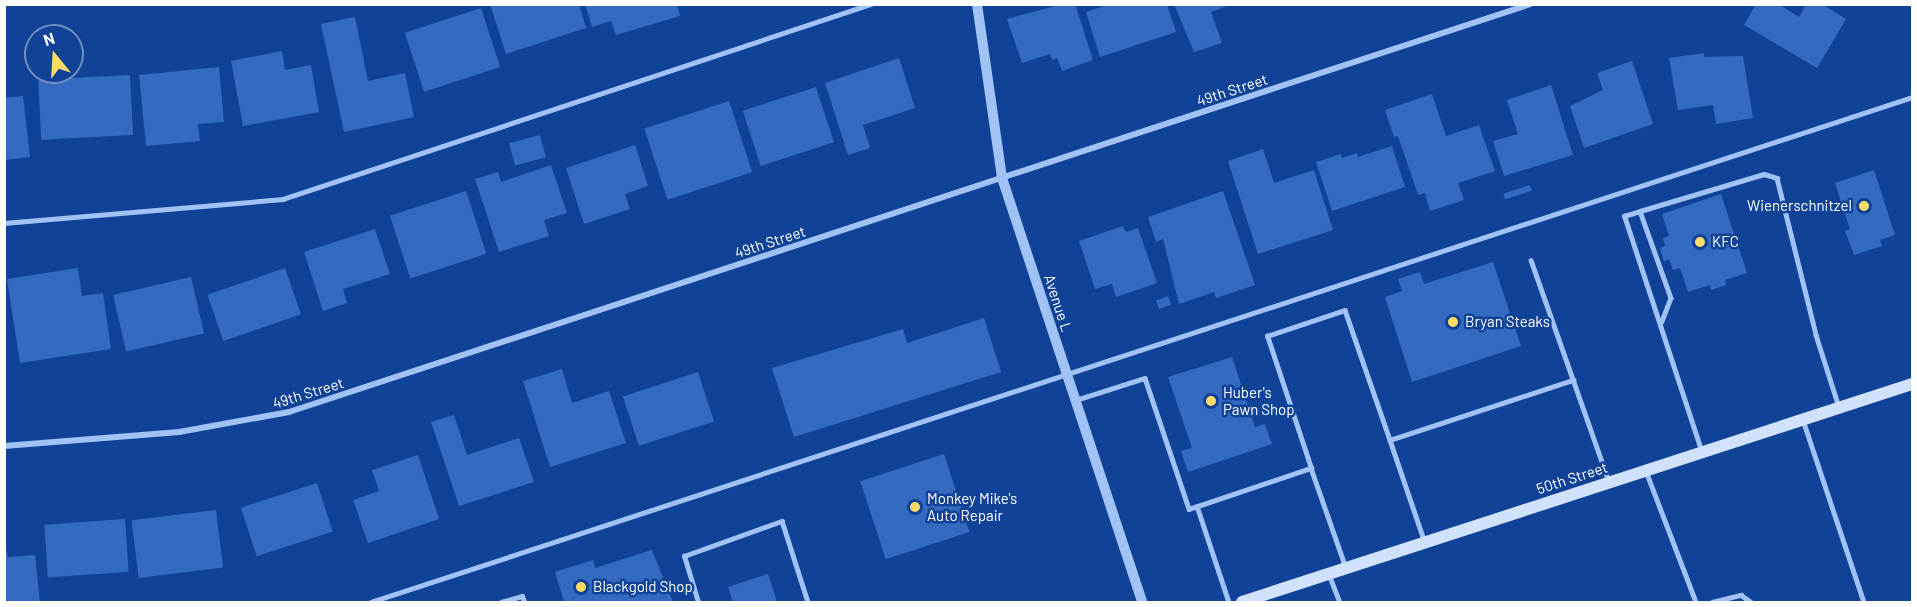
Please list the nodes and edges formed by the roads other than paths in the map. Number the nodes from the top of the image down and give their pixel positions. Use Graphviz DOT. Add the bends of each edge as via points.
graph roads {
  1 [pos="871,4"];
  2 [pos="977,4"];
  3 [pos="1531,4"];
  4 [pos="1912,97"];
  5 [pos="1002,178"];
  6 [pos="1640,211"];
  7 [pos="4,223"];
  8 [pos="1531,260"];
  9 [pos="1661,322"];
  10 [pos="1065,372"];
  11 [pos="1573,380"];
  12 [pos="1912,384"];
  13 [pos="1074,401"];
  14 [pos="1840,407"];
  15 [pos="1802,419"];
  16 [pos="1390,440"];
  17 [pos="4,446"];
  18 [pos="1702,452"];
  19 [pos="1311,468"];
  20 [pos="1646,471"];
  21 [pos="1609,482"];
  22 [pos="1197,506"];
  23 [pos="1425,542"];
  24 [pos="1347,568"];
  25 [pos="1329,574"];
  26 [pos="371,603"];
  27 [pos="501,603"];
  28 [pos="525,603"];
  29 [pos="698,603"];
  30 [pos="808,603"];
  31 [pos="1142,603"];
  32 [pos="1229,603"];
  33 [pos="1242,603"];
  34 [pos="1340,603"];
  35 [pos="1696,603"];
  36 [pos="1712,603"];
  37 [pos="1751,603"];
  38 [pos="1864,603"];
  1 -- 7 [label="lane" via="282,200"];
  2 -- 5 [label="street, Avenue L"];
  3 -- 5 [label="street, 49th Street"];
  4 -- 10 [label="lane"];
  5 -- 10 [label="street, Avenue L"];
  5 -- 17 [label="street, 49th Street" via="289,412 201,430"];
  6 -- 9 [label="lane" via="1671,298"];
  6 -- 9 [label="lane" via="1624,216"];
  6 -- 14 [label="lane" via="1764,174 1777,178 1816,335"];
  8 -- 11 [label="lane"];
  9 -- 18 [label="lane"];
  10 -- 13 [label="street, Avenue L"];
  10 -- 26 [label="lane"];
  11 -- 16 [label="lane"];
  11 -- 21 [label="lane"];
  12 -- 14 [label="main road, 50th Street"];
  13 -- 22 [label="lane" via="1145,378 1189,509"];
  13 -- 31 [label="street, Avenue L"];
  14 -- 15 [label="main road, 50th Street"];
  15 -- 18 [label="main road, 50th Street"];
  15 -- 38 [label="lane"];
  16 -- 19 [label="lane" via="1345,310 1267,336"];
  16 -- 23 [label="lane"];
  18 -- 20 [label="main road, 50th Street"];
  19 -- 22 [label="lane"];
  19 -- 24 [label="lane"];
  20 -- 21 [label="main road, 50th Street"];
  20 -- 35 [label="lane"];
  21 -- 23 [label="main road, 50th Street"];
  22 -- 32 [label="lane"];
  23 -- 24 [label="main road, 50th Street"];
  24 -- 25 [label="main road, 50th Street"];
  25 -- 33 [label="main road, 50th Street"];
  25 -- 34 [label="lane"];
  27 -- 28 [label="lane" via="522,596"];
  29 -- 30 [label="lane" via="684,556 782,521"];
  36 -- 37 [label="lane" via="1741,595"];
}
